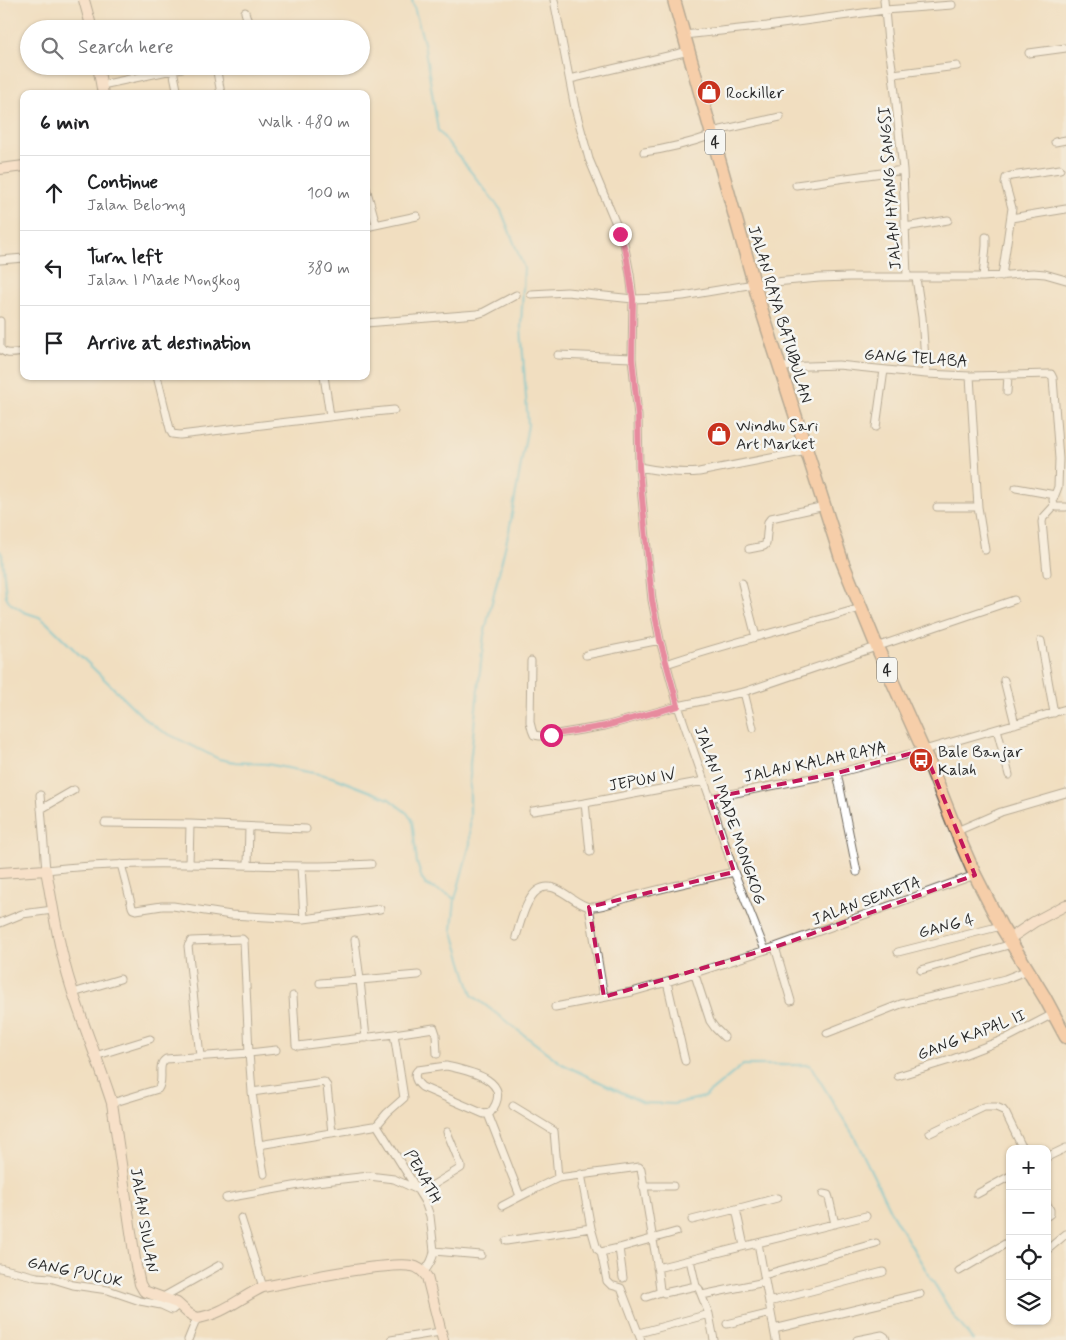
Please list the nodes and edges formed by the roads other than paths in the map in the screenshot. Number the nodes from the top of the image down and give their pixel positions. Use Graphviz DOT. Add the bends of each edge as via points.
graph roads {
  1 [pos="84,0"];
  2 [pos="554,0"];
  3 [pos="674,0"];
  4 [pos="884,0"];
  5 [pos="952,5"];
  6 [pos="885,10"];
  7 [pos="245,12"];
  8 [pos="90,20"];
  9 [pos="247,20"];
  10 [pos="684,35"];
  11 [pos="1066,48"];
  12 [pos="689,51"];
  13 [pos="1029,53"];
  14 [pos="957,66"];
  15 [pos="894,74"];
  16 [pos="100,75"];
  17 [pos="154,75"];
  18 [pos="174,75"];
  19 [pos="218,75"];
  20 [pos="570,79"];
  21 [pos="102,89"];
  22 [pos="177,90"];
  23 [pos="220,90"];
  24 [pos="780,117"];
  25 [pos="712,134"];
  26 [pos="1066,140"];
  27 [pos="1056,142"];
  28 [pos="644,152"];
  29 [pos="20,166"];
  30 [pos="0,169"];
  31 [pos="903,170"];
  32 [pos="1060,170"];
  33 [pos="796,185"];
  34 [pos="370,202"];
  35 [pos="1066,209"];
  36 [pos="417,216"];
  37 [pos="1011,218"];
  38 [pos="948,220"];
  39 [pos="376,224"];
  40 [pos="370,225"];
  41 [pos="905,227"];
  42 [pos="986,237"];
  43 [pos="20,258"];
  44 [pos="0,260"];
  45 [pos="1002,276"];
  46 [pos="907,277"];
  47 [pos="982,277"];
  48 [pos="916,278"];
  49 [pos="1066,280"];
  50 [pos="754,284"];
  51 [pos="531,294"];
  52 [pos="516,295"];
  53 [pos="633,299"];
  54 [pos="0,321"];
  55 [pos="370,323"];
  56 [pos="20,352"];
  57 [pos="558,355"];
  58 [pos="632,358"];
  59 [pos="780,367"];
  60 [pos="884,370"];
  61 [pos="926,374"];
  62 [pos="1008,375"];
  63 [pos="970,376"];
  64 [pos="158,380"];
  65 [pos="326,380"];
  66 [pos="1007,392"];
  67 [pos="394,410"];
  68 [pos="330,416"];
  69 [pos="876,426"];
  70 [pos="807,451"];
  71 [pos="639,467"];
  72 [pos="1016,488"];
  73 [pos="1055,495"];
  74 [pos="825,506"];
  75 [pos="1054,506"];
  76 [pos="1066,506"];
  77 [pos="937,507"];
  78 [pos="978,507"];
  79 [pos="749,549"];
  80 [pos="985,550"];
  81 [pos="1047,573"];
  82 [pos="742,583"];
  83 [pos="1014,600"];
  84 [pos="861,608"];
  85 [pos="756,637"];
  86 [pos="660,640"];
  87 [pos="1041,641"];
  88 [pos="877,648"];
  89 [pos="586,655"];
  90 [pos="531,661"];
  91 [pos="666,664"];
  92 [pos="1004,680"];
  93 [pos="744,692"];
  94 [pos="678,706"];
  95 [pos="1066,709"];
  96 [pos="1054,713"];
  97 [pos="1015,724"];
  98 [pos="754,728"];
  99 [pos="997,729"];
  100 [pos="924,750"];
  101 [pos="837,774"];
  102 [pos="1009,775"];
  103 [pos="704,781"];
  104 [pos="74,790"];
  105 [pos="1066,793"];
  106 [pos="40,795"];
  107 [pos="710,798"];
  108 [pos="585,803"];
  109 [pos="41,809"];
  110 [pos="533,811"];
  111 [pos="105,823"];
  112 [pos="190,824"];
  113 [pos="249,827"];
  114 [pos="306,829"];
  115 [pos="957,831"];
  116 [pos="590,852"];
  117 [pos="121,864"];
  118 [pos="190,864"];
  119 [pos="371,864"];
  120 [pos="248,865"];
  121 [pos="301,866"];
  122 [pos="46,870"];
  123 [pos="734,872"];
  124 [pos="857,872"];
  125 [pos="0,873"];
  126 [pos="975,875"];
  127 [pos="1066,905"];
  128 [pos="588,907"];
  129 [pos="380,909"];
  130 [pos="53,910"];
  131 [pos="304,919"];
  132 [pos="0,922"];
  133 [pos="1001,926"];
  134 [pos="516,937"];
  135 [pos="355,940"];
  136 [pos="1010,942"];
  137 [pos="775,947"];
  138 [pos="766,950"];
  139 [pos="898,952"];
  140 [pos="921,970"];
  141 [pos="1028,970"];
  142 [pos="694,972"];
  143 [pos="418,974"];
  144 [pos="120,979"];
  145 [pos="360,980"];
  146 [pos="667,982"];
  147 [pos="320,983"];
  148 [pos="73,993"];
  149 [pos="293,996"];
  150 [pos="604,997"];
  151 [pos="791,1001"];
  152 [pos="555,1007"];
  153 [pos="1053,1014"];
  154 [pos="827,1033"];
  155 [pos="394,1034"];
  156 [pos="724,1037"];
  157 [pos="1066,1037"];
  158 [pos="150,1038"];
  159 [pos="366,1038"];
  160 [pos="276,1050"];
  161 [pos="249,1052"];
  162 [pos="437,1054"];
  163 [pos="95,1056"];
  164 [pos="200,1056"];
  165 [pos="685,1061"];
  166 [pos="898,1076"];
  167 [pos="252,1092"];
  168 [pos="112,1102"];
  169 [pos="513,1106"];
  170 [pos="488,1114"];
  171 [pos="375,1126"];
  172 [pos="447,1132"];
  173 [pos="332,1133"];
  174 [pos="930,1133"];
  175 [pos="259,1145"];
  176 [pos="1021,1145"];
  177 [pos="1066,1148"];
  178 [pos="1051,1155"];
  179 [pos="264,1174"];
  180 [pos="580,1174"];
  181 [pos="558,1178"];
  182 [pos="1006,1178"];
  183 [pos="643,1186"];
  184 [pos="672,1186"];
  185 [pos="420,1192"];
  186 [pos="822,1194"];
  187 [pos="977,1194"];
  188 [pos="520,1196"];
  189 [pos="226,1198"];
  190 [pos="777,1198"];
  191 [pos="502,1206"];
  192 [pos="736,1209"];
  193 [pos="866,1216"];
  194 [pos="241,1218"];
  195 [pos="692,1220"];
  196 [pos="835,1224"];
  197 [pos="591,1228"];
  198 [pos="676,1232"];
  199 [pos="1066,1234"];
  200 [pos="652,1239"];
  201 [pos="506,1241"];
  202 [pos="758,1243"];
  203 [pos="876,1243"];
  204 [pos="1006,1243"];
  205 [pos="744,1246"];
  206 [pos="1051,1247"];
  207 [pos="618,1248"];
  208 [pos="434,1251"];
  209 [pos="601,1252"];
  210 [pos="481,1256"];
  211 [pos="690,1260"];
  212 [pos="220,1265"];
  213 [pos="0,1268"];
  214 [pos="657,1268"];
  215 [pos="959,1271"];
  216 [pos="424,1272"];
  217 [pos="883,1272"];
  218 [pos="623,1278"];
  219 [pos="765,1278"];
  220 [pos="696,1286"];
  221 [pos="263,1287"];
  222 [pos="661,1292"];
  223 [pos="920,1294"];
  224 [pos="702,1295"];
  225 [pos="162,1297"];
  226 [pos="646,1297"];
  227 [pos="769,1302"];
  228 [pos="176,1307"];
  229 [pos="771,1313"];
  230 [pos="709,1314"];
  231 [pos="197,1318"];
  232 [pos="727,1324"];
  233 [pos="774,1328"];
  234 [pos="442,1336"];
  235 [pos="640,1337"];
  236 [pos="188,1340"];
  237 [pos="391,1340"];
  238 [pos="714,1340"];
  239 [pos="776,1340"];
  240 [pos="857,1340"];
  241 [pos="886,1340"];
  1 -- 8 [label="street"];
  2 -- 20 [label="street, JALAN I MADE MONGKOG"];
  3 -- 10 [label="highway, JALAN RAYA BATUBULAN / 4"];
  4 -- 6 [label="street, JALAN HYANG SANGSI"];
  5 -- 6 [label="street"];
  6 -- 10 [label="street"];
  6 -- 15 [label="street, JALAN HYANG SANGSI"];
  7 -- 9 [label="street"];
  10 -- 12 [label="highway, JALAN RAYA BATUBULAN / 4"];
  11 -- 13 [label="street"];
  12 -- 20 [label="street"];
  12 -- 25 [label="highway, JALAN RAYA BATUBULAN / 4"];
  14 -- 15 [label="street"];
  15 -- 31 [label="street, JALAN HYANG SANGSI"];
  16 -- 21 [label="street"];
  17 -- 21 [label="street"];
  18 -- 22 [label="street"];
  19 -- 23 [label="street"];
  20 -- 53 [label="street, JALAN I MADE MONGKOG" via="589,158 624,243"];
  24 -- 25 [label="street"];
  25 -- 28 [label="street" via="680,146"];
  25 -- 50 [label="highway, JALAN RAYA BATUBULAN / 4"];
  26 -- 27 [label="street"];
  29 -- 30 [label="street"];
  31 -- 33 [label="street"];
  31 -- 41 [label="street, JALAN HYANG SANGSI"];
  32 -- 37 [label="street" via="1006,178"];
  34 -- 39 [label="street"];
  35 -- 37 [label="street"];
  36 -- 39 [label="street"];
  37 -- 45 [label="street"];
  38 -- 41 [label="street"];
  39 -- 40 [label="street"];
  41 -- 46 [label="street, JALAN HYANG SANGSI"];
  42 -- 47 [label="street"];
  43 -- 44 [label="street"];
  45 -- 47 [label="street, JALAN HYANG SANGSI"];
  45 -- 49 [label="street, JALAN HYANG SANGSI" via="1039,273"];
  46 -- 48 [label="street, JALAN HYANG SANGSI"];
  46 -- 50 [label="street" via="829,277"];
  47 -- 48 [label="street, JALAN HYANG SANGSI"];
  48 -- 61 [label="street"];
  50 -- 53 [label="street" via="683,296"];
  50 -- 59 [label="highway, JALAN RAYA BATUBULAN / 4"];
  51 -- 53 [label="street" via="567,292"];
  52 -- 55 [label="street" via="477,314"];
  53 -- 58 [label="street, JALAN I MADE MONGKOG"];
  54 -- 56 [label="street" via="0,348 4,353"];
  57 -- 58 [label="street"];
  58 -- 71 [label="street, JALAN I MADE MONGKOG"];
  59 -- 60 [label="street, GANG TELABA" via="838,365"];
  59 -- 70 [label="highway, JALAN RAYA BATUBULAN / 4"];
  60 -- 61 [label="street, GANG TELABA"];
  60 -- 69 [label="street"];
  61 -- 63 [label="street, GANG TELABA"];
  62 -- 63 [label="street, GANG TELABA"];
  62 -- 66 [label="street"];
  62 -- 73 [label="street, GANG TELABA" via="1051,374 1053,378 1059,444 1059,476"];
  63 -- 78 [label="street"];
  64 -- 68 [label="street" via="170,429 176,435"];
  65 -- 68 [label="street"];
  67 -- 68 [label="street"];
  70 -- 71 [label="street" via="685,473"];
  70 -- 74 [label="highway, JALAN RAYA BATUBULAN / 4"];
  71 -- 86 [label="street, JALAN I MADE MONGKOG" via="652,600"];
  72 -- 73 [label="street"];
  73 -- 75 [label="street"];
  74 -- 79 [label="street" via="770,518 766,544"];
  74 -- 84 [label="highway, JALAN RAYA BATUBULAN / 4"];
  75 -- 76 [label="street"];
  75 -- 81 [label="street" via="1042,522"];
  77 -- 78 [label="street"];
  78 -- 80 [label="street"];
  82 -- 85 [label="street"];
  83 -- 88 [label="street"];
  84 -- 85 [label="street"];
  84 -- 88 [label="highway, JALAN RAYA BATUBULAN / 4"];
  85 -- 91 [label="street"];
  86 -- 89 [label="street"];
  86 -- 91 [label="street, JALAN I MADE MONGKOG"];
  87 -- 96 [label="street"];
  88 -- 93 [label="street"];
  88 -- 100 [label="highway, JALAN RAYA BATUBULAN / 4"];
  90 -- 94 [label="street" via="530,722 534,734 540,736 605,726"];
  91 -- 94 [label="street, JALAN I MADE MONGKOG"];
  92 -- 97 [label="street"];
  93 -- 94 [label="street"];
  93 -- 98 [label="street"];
  94 -- 103 [label="street, JALAN I MADE MONGKOG"];
  95 -- 96 [label="street, JALAN KALAH RAYA"];
  96 -- 97 [label="street, JALAN KALAH RAYA"];
  97 -- 99 [label="street, JALAN KALAH RAYA"];
  99 -- 100 [label="street, JALAN KALAH RAYA"];
  99 -- 102 [label="street"];
  100 -- 101 [label="street, JALAN KALAH RAYA"];
  100 -- 115 [label="highway, JALAN RAYA BATUBULAN / 4"];
  101 -- 107 [label="street, JALAN KALAH RAYA"];
  101 -- 124 [label="street"];
  103 -- 107 [label="street, JALAN I MADE MONGKOG"];
  103 -- 108 [label="street, JEPUN IV"];
  104 -- 109 [label="street"];
  105 -- 115 [label="street" via="1001,812"];
  106 -- 109 [label="street"];
  107 -- 123 [label="street, JALAN I MADE MONGKOG"];
  108 -- 110 [label="street, JEPUN IV"];
  108 -- 116 [label="street"];
  109 -- 122 [label="street"];
  111 -- 112 [label="street"];
  112 -- 113 [label="street"];
  112 -- 118 [label="street"];
  113 -- 114 [label="street"];
  113 -- 120 [label="street"];
  115 -- 126 [label="highway, JALAN RAYA BATUBULAN / 4"];
  117 -- 118 [label="street"];
  117 -- 122 [label="street"];
  117 -- 131 [label="street" via="133,909 136,910 174,906 231,915"];
  118 -- 120 [label="street"];
  119 -- 121 [label="street"];
  120 -- 121 [label="street"];
  121 -- 131 [label="street"];
  122 -- 125 [label="street"];
  122 -- 130 [label="street, JALAN SIULAN"];
  123 -- 128 [label="street"];
  123 -- 138 [label="street, JALAN I MADE MONGKOG"];
  126 -- 133 [label="highway, JALAN RAYA BATUBULAN / 4"];
  126 -- 137 [label="street, JALAN SEMETA"];
  127 -- 136 [label="street" via="1034,922"];
  128 -- 134 [label="street" via="556,888 538,889 529,899"];
  128 -- 150 [label="street"];
  129 -- 131 [label="street"];
  130 -- 132 [label="street" via="22,914"];
  130 -- 148 [label="street, JALAN SIULAN"];
  133 -- 136 [label="highway, JALAN RAYA BATUBULAN / 4"];
  133 -- 139 [label="street, GANG 4"];
  135 -- 145 [label="street"];
  136 -- 140 [label="street"];
  136 -- 141 [label="highway, JALAN RAYA BATUBULAN / 4"];
  137 -- 138 [label="street, JALAN SEMETA"];
  137 -- 151 [label="street"];
  138 -- 142 [label="street, JALAN SEMETA"];
  141 -- 153 [label="highway, JALAN RAYA BATUBULAN / 4"];
  141 -- 154 [label="street" via="1005,979 901,1004"];
  142 -- 146 [label="street, JALAN SEMETA"];
  142 -- 156 [label="street" via="710,1021"];
  143 -- 145 [label="street"];
  144 -- 148 [label="street"];
  145 -- 147 [label="street"];
  145 -- 159 [label="street"];
  146 -- 150 [label="street, JALAN SEMETA"];
  146 -- 165 [label="street"];
  148 -- 163 [label="street, JALAN SIULAN"];
  149 -- 159 [label="street" via="296,1045"];
  150 -- 152 [label="street, JALAN SEMETA"];
  153 -- 157 [label="highway, JALAN RAYA BATUBULAN / 4"];
  153 -- 166 [label="street, GANG KAPAL II" via="1005,1039"];
  155 -- 159 [label="street"];
  155 -- 162 [label="street" via="434,1028"];
  155 -- 171 [label="street" via="404,1098"];
  158 -- 163 [label="street"];
  160 -- 161 [label="street"];
  161 -- 164 [label="street"];
  161 -- 164 [label="street" via="244,942 240,939 191,941 188,946"];
  161 -- 167 [label="street"];
  163 -- 168 [label="street, JALAN SIULAN"];
  164 -- 168 [label="street" via="163,1060 158,1089"];
  167 -- 173 [label="street" via="324,1082"];
  167 -- 175 [label="street"];
  168 -- 225 [label="street, JALAN SIULAN" via="140,1284 144,1291"];
  169 -- 181 [label="street" via="554,1131"];
  170 -- 170 [label="street" via="422,1087 416,1072 446,1066 480,1075 498,1092 498,1099"];
  170 -- 188 [label="street"];
  171 -- 173 [label="street"];
  171 -- 185 [label="street, PENATH"];
  172 -- 185 [label="street" via="461,1168"];
  173 -- 175 [label="street"];
  174 -- 176 [label="street" via="984,1107 996,1106 1006,1114"];
  175 -- 179 [label="street"];
  177 -- 178 [label="street"];
  180 -- 181 [label="street"];
  180 -- 183 [label="street" via="639,1167"];
  180 -- 197 [label="street"];
  181 -- 188 [label="street"];
  182 -- 187 [label="street"];
  183 -- 184 [label="street"];
  183 -- 200 [label="street"];
  185 -- 189 [label="street" via="394,1179 369,1176"];
  185 -- 208 [label="street, PENATH" via="430,1216"];
  186 -- 196 [label="street" via="828,1195"];
  188 -- 191 [label="street"];
  190 -- 192 [label="street"];
  192 -- 195 [label="street"];
  192 -- 205 [label="street"];
  193 -- 196 [label="street"];
  194 -- 221 [label="street"];
  196 -- 202 [label="street"];
  197 -- 201 [label="street"];
  197 -- 209 [label="street" via="597,1250"];
  198 -- 200 [label="street"];
  199 -- 206 [label="street"];
  200 -- 207 [label="street"];
  200 -- 214 [label="street"];
  202 -- 205 [label="street"];
  202 -- 219 [label="street"];
  203 -- 219 [label="street"];
  204 -- 215 [label="street"];
  205 -- 211 [label="street"];
  207 -- 209 [label="street"];
  207 -- 218 [label="street"];
  208 -- 210 [label="street"];
  208 -- 216 [label="street"];
  209 -- 235 [label="street" via="607,1281 620,1286"];
  211 -- 214 [label="street"];
  211 -- 220 [label="street"];
  212 -- 225 [label="street"];
  213 -- 228 [label="street, GANG PUCUK"];
  214 -- 222 [label="street"];
  216 -- 221 [label="street" via="406,1265 380,1266"];
  216 -- 234 [label="street"];
  217 -- 227 [label="street"];
  219 -- 224 [label="street"];
  219 -- 227 [label="street"];
  220 -- 222 [label="street"];
  220 -- 224 [label="street"];
  221 -- 231 [label="street" via="212,1315"];
  222 -- 226 [label="street"];
  223 -- 233 [label="street"];
  224 -- 230 [label="street"];
  225 -- 228 [label="street, JALAN SIULAN"];
  227 -- 229 [label="street"];
  228 -- 231 [label="street, JALAN SIULAN"];
  229 -- 232 [label="street"];
  229 -- 233 [label="street"];
  230 -- 235 [label="street"];
  230 -- 238 [label="street"];
  231 -- 236 [label="street"];
  233 -- 239 [label="street"];
  234 -- 237 [label="street"];
  240 -- 241 [label="street" via="882,1335"];
}
